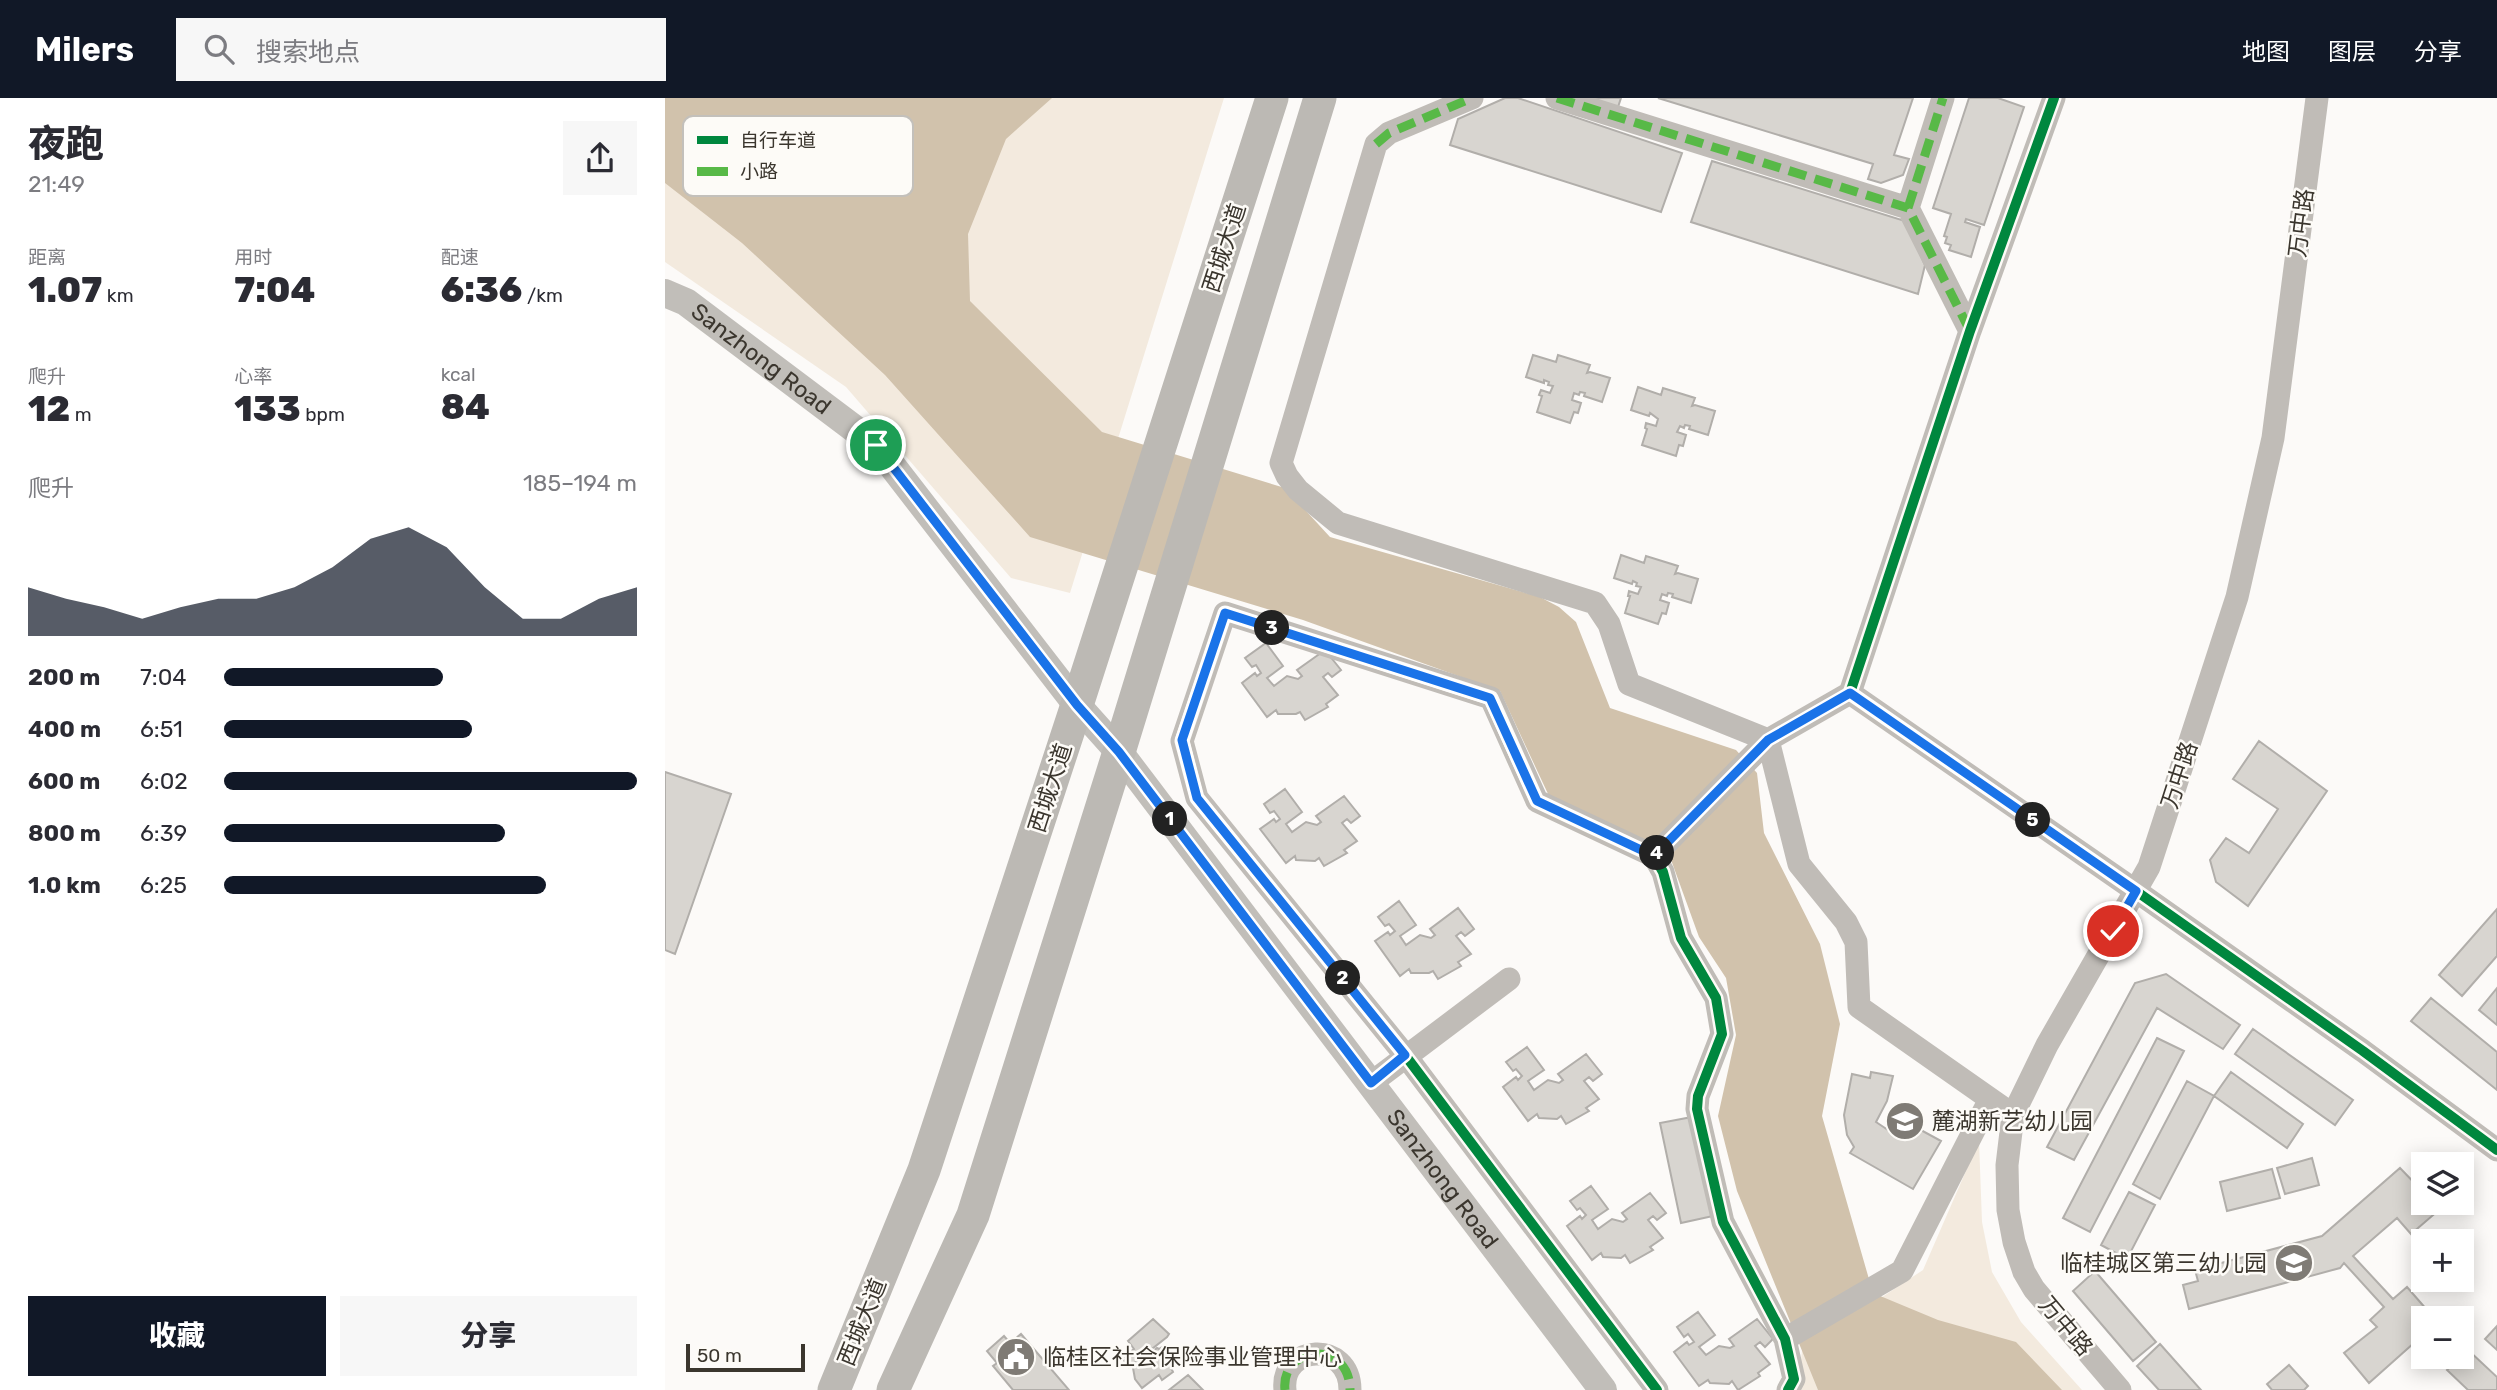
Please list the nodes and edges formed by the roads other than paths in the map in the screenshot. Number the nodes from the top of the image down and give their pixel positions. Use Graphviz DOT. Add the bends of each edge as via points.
graph roads {
  1 [pos="1272,98"];
  2 [pos="1320,98"];
  3 [pos="1472,98"];
  4 [pos="1557,98"];
  5 [pos="1943,98"];
  6 [pos="2054,98"];
  7 [pos="2316,98"];
  8 [pos="1908,208"];
  9 [pos="665,293"];
  10 [pos="1970,331"];
  11 [pos="1850,693"];
  12 [pos="1077,705"];
  13 [pos="1768,740"];
  14 [pos="1119,752"];
  15 [pos="1654,856"];
  16 [pos="2136,891"];
  17 [pos="1509,979"];
  18 [pos="1405,1055"];
  19 [pos="1371,1083"];
  20 [pos="1990,1099"];
  21 [pos="2013,1115"];
  22 [pos="2497,1150"];
  23 [pos="1785,1339"];
  24 [pos="834,1390"];
  25 [pos="893,1390"];
  26 [pos="1285,1390"];
  27 [pos="1350,1390"];
  28 [pos="1603,1390"];
  29 [pos="1657,1390"];
  30 [pos="1787,1390"];
  31 [pos="2120,1390"];
  1 -- 12 [label="highway, 西城大道"];
  2 -- 14 [label="highway, 西城大道"];
  3 -- 13 [label="street" via="1389,133 1376,144 1281,463 1297,490 1338,523 1595,603 1609,624 1629,684"];
  4 -- 8 [label="street"];
  5 -- 8 [label="street"];
  6 -- 10 [label="street"];
  7 -- 16 [label="street, 万中路" via="2273,438 2240,584 2149,867"];
  8 -- 10 [label="street"];
  9 -- 12 [label="main road, Sanzhong Road" via="686,302 876,445"];
  10 -- 11 [label="street"];
  11 -- 13 [label="street"];
  11 -- 16 [label="street"];
  12 -- 14 [label="main road, Sanzhong Road"];
  12 -- 24 [label="highway, 西城大道" via="924,1170"];
  13 -- 15 [label="street"];
  13 -- 20 [label="street" via="1799,864 1846,922 1856,942 1859,1007"];
  14 -- 19 [label="main road, Sanzhong Road"];
  14 -- 25 [label="highway, 西城大道" via="973,1215"];
  15 -- 18 [label="street" via="1537,801 1490,698 1225,613 1182,740 1197,798"];
  15 -- 23 [label="street" via="1663,872 1681,938 1716,998 1722,1034 1697,1109 1723,1222"];
  16 -- 21 [label="street, 万中路" via="2047,1045"];
  16 -- 22 [label="street"];
  17 -- 18 [label="street"];
  18 -- 19 [label="street"];
  18 -- 29 [label="street"];
  19 -- 28 [label="main road, Sanzhong Road"];
  20 -- 21 [label="street"];
  20 -- 23 [label="street" via="1902,1270"];
  21 -- 31 [label="street, 万中路" via="2008,1210 2024,1272"];
  23 -- 30 [label="street" via="1794,1379"];
  26 -- 27 [label="street" via="1292,1365 1321,1353 1339,1362"];
}
